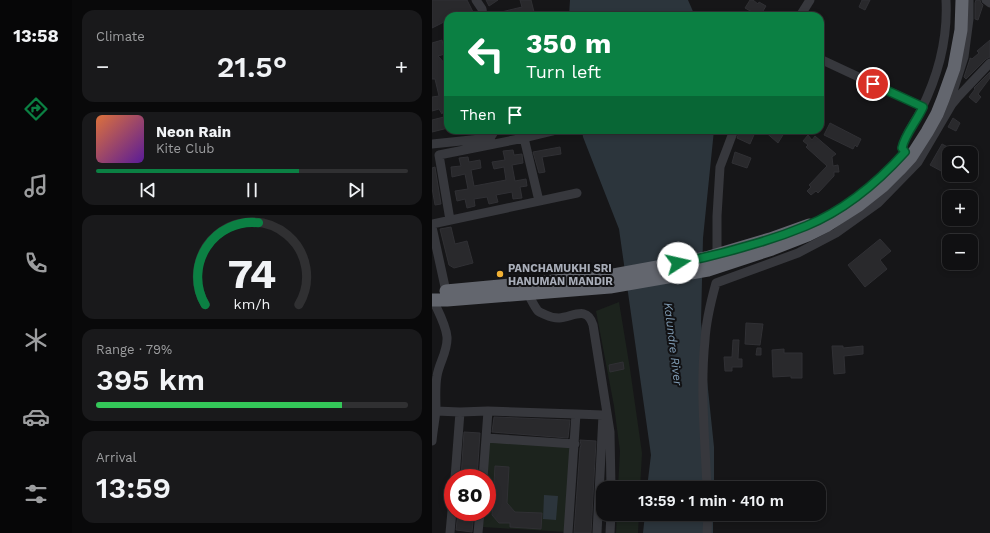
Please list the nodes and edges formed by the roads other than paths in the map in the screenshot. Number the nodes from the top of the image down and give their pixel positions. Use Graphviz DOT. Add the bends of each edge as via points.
graph roads {
  1 [pos="476,0"];
  2 [pos="810,0"];
  3 [pos="946,0"];
  4 [pos="954,0"];
  5 [pos="962,0"];
  6 [pos="969,0"];
  7 [pos="986,0"];
  8 [pos="990,3"];
  9 [pos="482,12"];
  10 [pos="802,12"];
  11 [pos="824,61"];
  12 [pos="990,63"];
  13 [pos="923,107"];
  14 [pos="946,113"];
  15 [pos="492,134"];
  16 [pos="541,134"];
  17 [pos="732,134"];
  18 [pos="524,138"];
  19 [pos="432,144"];
  20 [pos="905,152"];
  21 [pos="577,193"];
  22 [pos="539,201"];
  23 [pos="450,220"];
  24 [pos="432,226"];
  25 [pos="432,259"];
  26 [pos="710,261"];
  27 [pos="609,282"];
  28 [pos="528,294"];
  29 [pos="439,296"];
  30 [pos="436,411"];
  31 [pos="488,411"];
  32 [pos="460,412"];
  33 [pos="576,414"];
  34 [pos="486,438"];
  35 [pos="432,440"];
  36 [pos="575,444"];
  37 [pos="456,469"];
  38 [pos="484,469"];
  39 [pos="611,481"];
  40 [pos="707,481"];
  41 [pos="451,521"];
  42 [pos="479,521"];
  43 [pos="611,521"];
  44 [pos="708,521"];
  45 [pos="450,533"];
  46 [pos="478,533"];
  47 [pos="568,533"];
  48 [pos="597,533"];
  49 [pos="610,533"];
  50 [pos="707,533"];
  1 -- 9 [label="street"];
  2 -- 10 [label="street"];
  3 -- 13 [label="street" via="945,31 939,66"];
  4 -- 20 [label="highway" via="953,29 937,94"];
  5 -- 26 [label="highway" via="958,50 944,100 928,132 899,170 859,205 808,235 772,249"];
  6 -- 14 [label="street" via="964,57"];
  7 -- 8 [label="street"];
  11 -- 13 [label="street"];
  12 -- 14 [label="street"];
  13 -- 20 [label="street" via="903,141 902,148"];
  14 -- 40 [label="street" via="918,162 878,203 836,233 798,254 716,282 704,355"];
  15 -- 19 [label="street" via="490,138"];
  16 -- 18 [label="street"];
  17 -- 26 [label="street" via="720,167 717,216"];
  18 -- 22 [label="street"];
  18 -- 23 [label="street" via="439,155"];
  20 -- 26 [label="highway" via="876,182 827,216 786,234"];
  21 -- 22 [label="street"];
  22 -- 23 [label="street"];
  23 -- 24 [label="street"];
  24 -- 29 [label="street"];
  25 -- 29 [label="street"];
  26 -- 27 [label="highway"];
  27 -- 28 [label="highway"];
  27 -- 29 [label="highway"];
  28 -- 29 [label="highway"];
  28 -- 39 [label="street" via="538,311 551,317 559,318 580,313 592,320 610,432"];
  29 -- 30 [label="street" via="447,343 436,380"];
  30 -- 32 [label="street"];
  30 -- 35 [label="street"];
  31 -- 32 [label="street"];
  31 -- 33 [label="street"];
  31 -- 34 [label="street"];
  32 -- 37 [label="street"];
  33 -- 36 [label="street"];
  33 -- 48 [label="street" via="603,414"];
  34 -- 36 [label="street"];
  34 -- 38 [label="street"];
  36 -- 47 [label="street"];
  41 -- 45 [label="street"];
  42 -- 46 [label="street"];
  43 -- 49 [label="street"];
  44 -- 50 [label="street"];
}
